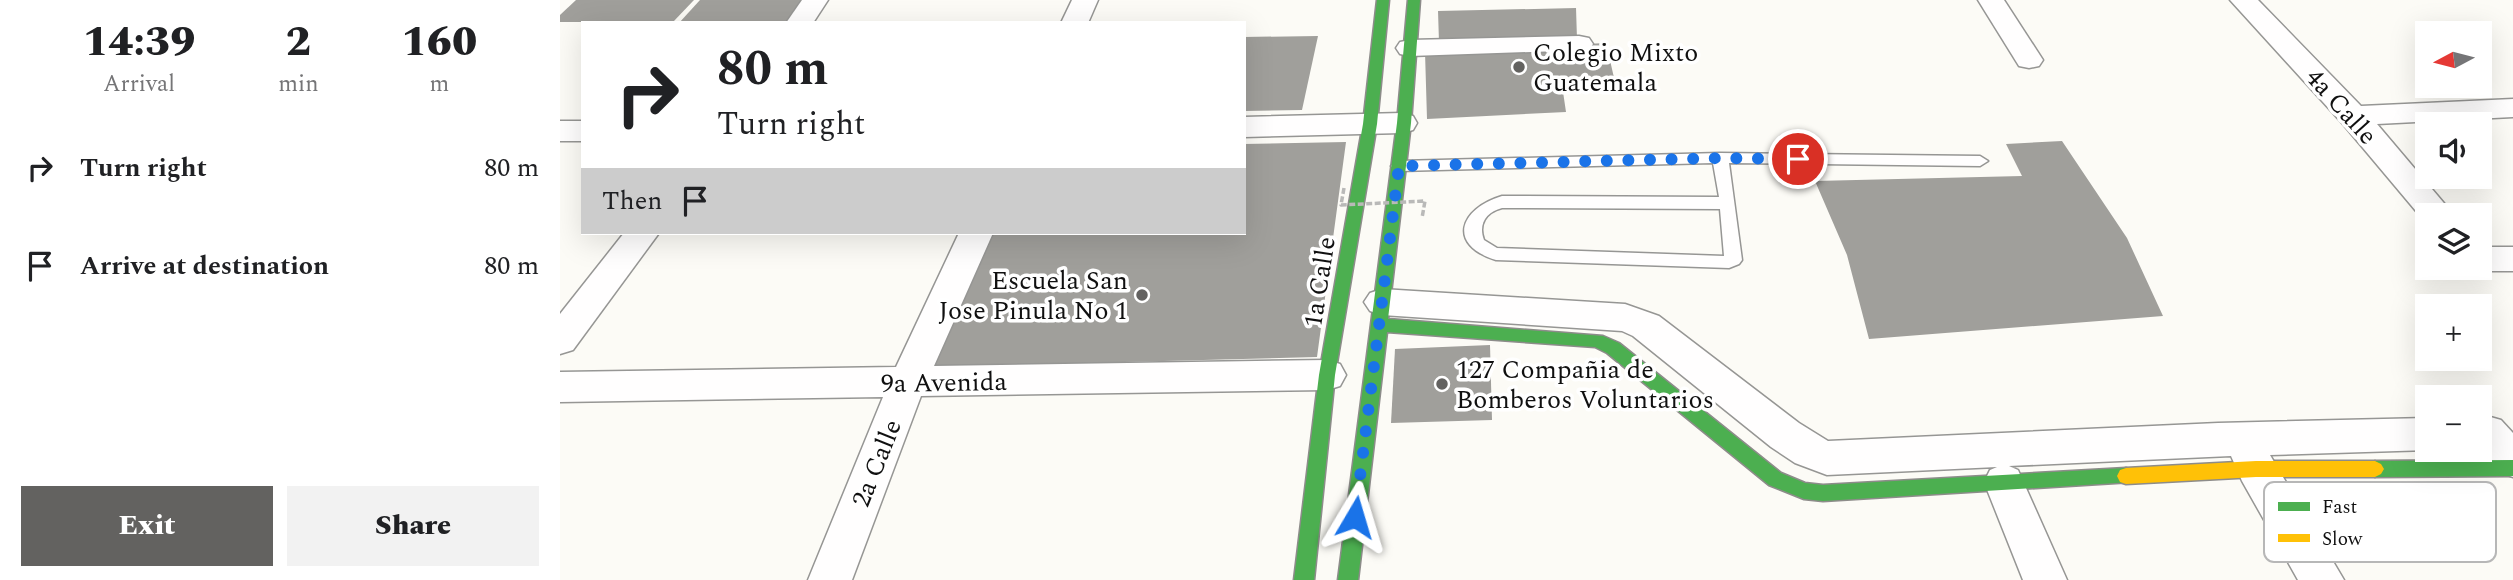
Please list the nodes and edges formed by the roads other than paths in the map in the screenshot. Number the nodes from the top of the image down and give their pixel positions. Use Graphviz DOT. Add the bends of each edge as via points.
graph roads {
  1 [pos="816,0"];
  2 [pos="1085,0"];
  3 [pos="1382,0"];
  4 [pos="1414,0"];
  5 [pos="1991,0"];
  6 [pos="2243,0"];
  7 [pos="800,21"];
  8 [pos="1075,21"];
  9 [pos="1579,44"];
  10 [pos="1410,48"];
  11 [pos="1377,49"];
  12 [pos="2029,60"];
  13 [pos="2513,108"];
  14 [pos="2353,116"];
  15 [pos="1404,123"];
  16 [pos="1370,124"];
  17 [pos="1246,127"];
  18 [pos="560,131"];
  19 [pos="581,131"];
  20 [pos="1720,158"];
  21 [pos="1980,161"];
  22 [pos="1399,166"];
  23 [pos="1728,203"];
  24 [pos="2428,203"];
  25 [pos="640,235"];
  26 [pos="975,235"];
  27 [pos="2492,259"];
  28 [pos="2513,259"];
  29 [pos="1380,313"];
  30 [pos="560,340"];
  31 [pos="1327,376"];
  32 [pos="908,382"];
  33 [pos="560,387"];
  34 [pos="2493,433"];
  35 [pos="2415,435"];
  36 [pos="2250,454"];
  37 [pos="2513,460"];
  38 [pos="2513,468"];
  39 [pos="2004,482"];
  40 [pos="2266,482"];
  41 [pos="2312,562"];
  42 [pos="1305,576"];
  43 [pos="1348,576"];
  44 [pos="830,580"];
  45 [pos="2045,580"];
  46 [pos="2322,580"];
  1 -- 7 [label="street"];
  2 -- 8 [label="street"];
  3 -- 11 [label="main road, 1a Calle"];
  4 -- 10 [label="main road"];
  5 -- 12 [label="street"];
  6 -- 14 [label="street, 4a Calle"];
  9 -- 10 [label="street"];
  10 -- 11 [label="main road" via="1392,54"];
  10 -- 15 [label="main road"];
  11 -- 16 [label="main road, 1a Calle"];
  13 -- 14 [label="street"];
  14 -- 24 [label="street, 4a Calle"];
  15 -- 16 [label="street"];
  15 -- 22 [label="main road"];
  16 -- 17 [label="street"];
  16 -- 31 [label="main road, 1a Calle"];
  18 -- 19 [label="street"];
  20 -- 21 [label="lane"];
  20 -- 22 [label="lane"];
  20 -- 23 [label="lane"];
  22 -- 29 [label="main road"];
  23 -- 23 [label="lane" via="1733,260 1726,263 1496,254 1477,244 1473,229 1480,209 1490,203"];
  25 -- 30 [label="street"];
  26 -- 32 [label="street, 2a Calle"];
  27 -- 28 [label="street"];
  29 -- 36 [label="street" via="1625,318 1646,326 1785,435 1827,458"];
  29 -- 39 [label="main road" via="1597,341 1613,348 1775,479 1804,491"];
  29 -- 43 [label="main road"];
  31 -- 32 [label="street, 9a Avenida"];
  31 -- 42 [label="main road, 1a Calle"];
  32 -- 33 [label="street, 9a Avenida"];
  32 -- 44 [label="street, 2a Calle"];
  34 -- 37 [label="street"];
  35 -- 36 [label="street"];
  36 -- 38 [label="main road"];
  36 -- 39 [label="main road"];
  36 -- 40 [label="street"];
  39 -- 45 [label="street"];
  41 -- 46 [label="street"];
}
